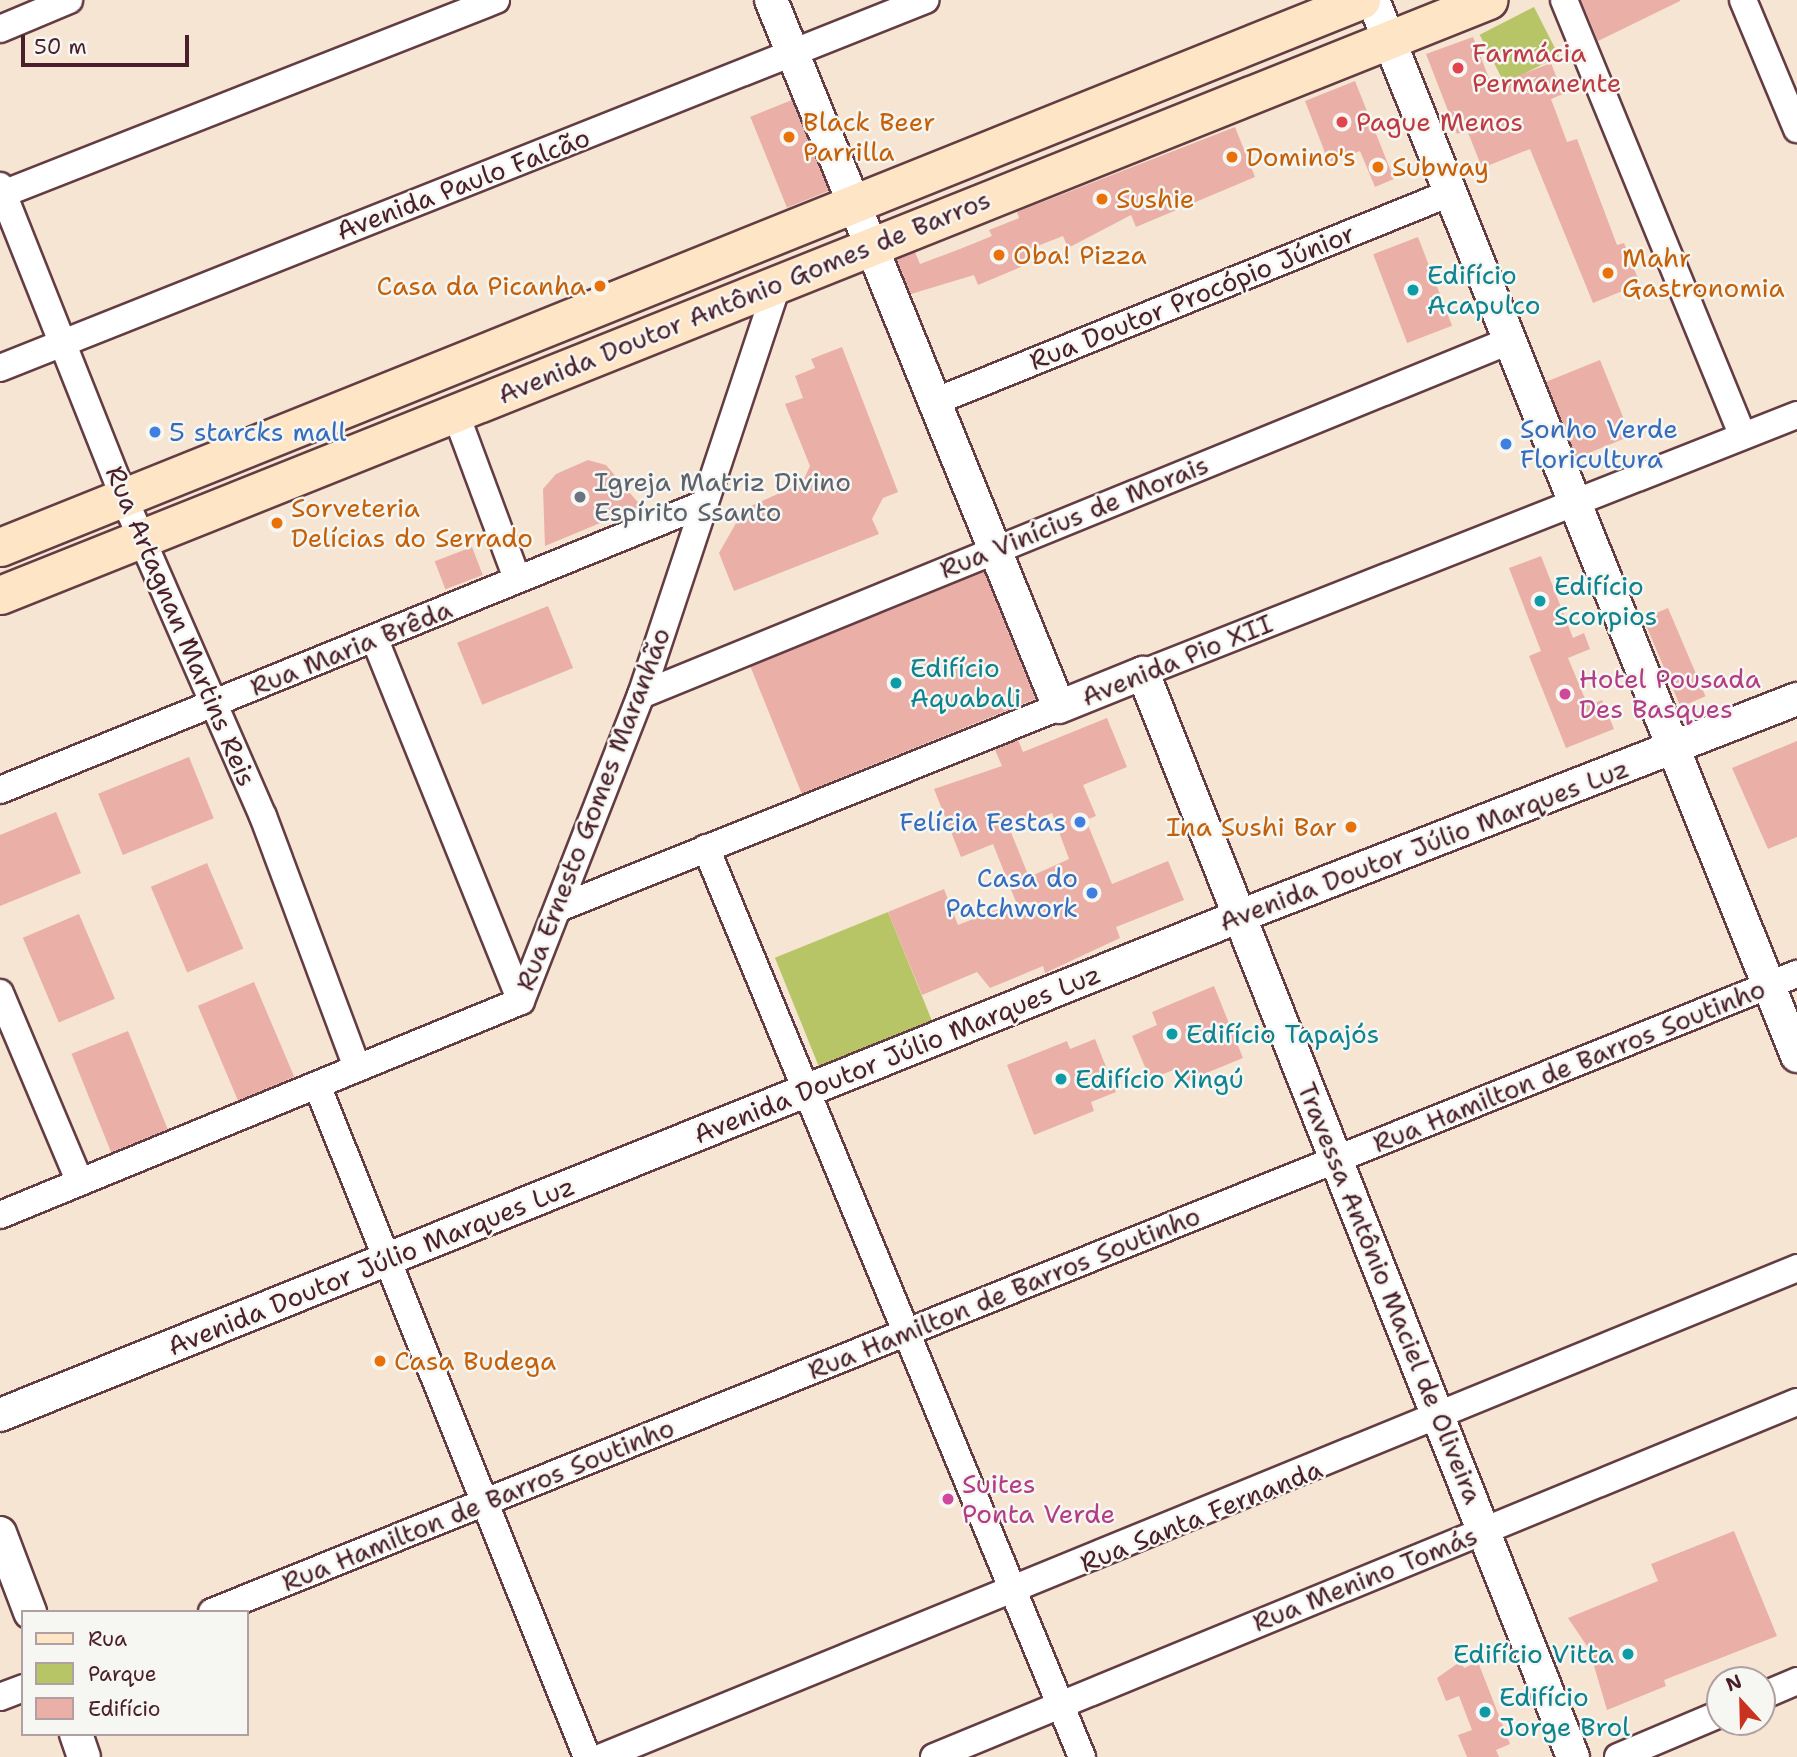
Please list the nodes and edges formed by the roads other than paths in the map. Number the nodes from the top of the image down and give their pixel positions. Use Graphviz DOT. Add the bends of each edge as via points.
graph roads {
  1 [pos="69,0"];
  2 [pos="496,0"];
  3 [pos="771,0"];
  4 [pos="925,0"];
  5 [pos="1362,0"];
  6 [pos="1373,0"];
  7 [pos="1488,0"];
  8 [pos="1564,0"];
  9 [pos="1743,0"];
  10 [pos="0,29"];
  11 [pos="1389,40"];
  12 [pos="792,54"];
  13 [pos="1797,129"];
  14 [pos="1,192"];
  15 [pos="1450,193"];
  16 [pos="854,204"];
  17 [pos="871,245"];
  18 [pos="778,282"];
  19 [pos="62,341"];
  20 [pos="1509,341"];
  21 [pos="0,368"];
  22 [pos="934,402"];
  23 [pos="455,412"];
  24 [pos="1797,415"];
  25 [pos="1743,436"];
  26 [pos="124,497"];
  27 [pos="1573,503"];
  28 [pos="701,505"];
  29 [pos="141,539"];
  30 [pos="0,547"];
  31 [pos="994,549"];
  32 [pos="517,579"];
  33 [pos="0,595"];
  34 [pos="375,640"];
  35 [pos="1143,673"];
  36 [pos="641,695"];
  37 [pos="1797,699"];
  38 [pos="217,703"];
  39 [pos="1059,707"];
  40 [pos="1671,749"];
  41 [pos="0,790"];
  42 [pos="706,848"];
  43 [pos="559,908"];
  44 [pos="1240,916"];
  45 [pos="1783,980"];
  46 [pos="0,993"];
  47 [pos="521,1000"];
  48 [pos="1797,1056"];
  49 [pos="357,1068"];
  50 [pos="317,1084"];
  51 [pos="807,1091"];
  52 [pos="1337,1159"];
  53 [pos="80,1182"];
  54 [pos="0,1215"];
  55 [pos="388,1259"];
  56 [pos="1797,1268"];
  57 [pos="906,1332"];
  58 [pos="1797,1402"];
  59 [pos="0,1415"];
  60 [pos="1439,1417"];
  61 [pos="485,1502"];
  62 [pos="1485,1530"];
  63 [pos="0,1533"];
  64 [pos="1014,1593"];
  65 [pos="29,1610"];
  66 [pos="217,1610"];
  67 [pos="1797,1681"];
  68 [pos="21,1689"];
  69 [pos="1776,1690"];
  70 [pos="0,1697"];
  71 [pos="1061,1705"];
  72 [pos="1706,1720"];
  73 [pos="77,1736"];
  74 [pos="84,1757"];
  75 [pos="587,1757"];
  76 [pos="602,1757"];
  77 [pos="934,1757"];
  78 [pos="1082,1757"];
  79 [pos="1573,1757"];
  80 [pos="1618,1757"];
  1 -- 10 [label="street"];
  2 -- 14 [label="street"];
  3 -- 12 [label="street"];
  4 -- 12 [label="street, Avenida Paulo Falcão"];
  5 -- 16 [label="main road, Avenida Doutor Antônio Gomes de Barros"];
  6 -- 11 [label="street"];
  7 -- 11 [label="main road, Avenida Doutor Antônio Gomes de Barros"];
  8 -- 25 [label="street"];
  9 -- 13 [label="street"];
  11 -- 15 [label="street"];
  11 -- 17 [label="main road, Avenida Doutor Antônio Gomes de Barros"];
  12 -- 16 [label="street"];
  12 -- 19 [label="street, Avenida Paulo Falcão"];
  14 -- 19 [label="street, Rua Artagnan Martins Reis"];
  15 -- 20 [label="street"];
  15 -- 22 [label="street, Rua Doutor Procópio Júnior"];
  16 -- 17 [label="street"];
  16 -- 26 [label="main road, Avenida Doutor Antônio Gomes de Barros"];
  17 -- 18 [label="main road, Avenida Doutor Antônio Gomes de Barros"];
  17 -- 22 [label="street"];
  18 -- 23 [label="main road, Avenida Doutor Antônio Gomes de Barros"];
  18 -- 28 [label="street, Rua Ernesto Gomes Maranhão"];
  19 -- 21 [label="street, Avenida Paulo Falcão"];
  19 -- 26 [label="street, Rua Artagnan Martins Reis"];
  20 -- 27 [label="street"];
  20 -- 31 [label="street, Rua Vinícius de Morais"];
  22 -- 31 [label="street"];
  23 -- 29 [label="main road, Avenida Doutor Antônio Gomes de Barros"];
  23 -- 32 [label="street"];
  24 -- 25 [label="street, Avenida Pio XII"];
  25 -- 27 [label="street, Avenida Pio XII"];
  26 -- 29 [label="street, Rua Artagnan Martins Reis"];
  26 -- 30 [label="main road, Avenida Doutor Antônio Gomes de Barros"];
  27 -- 35 [label="street, Avenida Pio XII"];
  27 -- 40 [label="street"];
  28 -- 32 [label="street, Rua Maria Brêda"];
  28 -- 36 [label="street, Rua Ernesto Gomes Maranhão"];
  29 -- 33 [label="main road, Avenida Doutor Antônio Gomes de Barros"];
  29 -- 38 [label="street, Rua Artagnan Martins Reis"];
  31 -- 36 [label="street, Rua Vinícius de Morais"];
  31 -- 39 [label="street"];
  32 -- 34 [label="street, Rua Maria Brêda"];
  34 -- 38 [label="street, Rua Maria Brêda"];
  34 -- 47 [label="street"];
  35 -- 39 [label="street, Avenida Pio XII"];
  35 -- 44 [label="street, Travessa Antônio Maciel de Oliveira"];
  36 -- 43 [label="street, Rua Ernesto Gomes Maranhão"];
  37 -- 40 [label="street, Avenida Doutor Júlio Marques Luz"];
  38 -- 41 [label="street, Rua Maria Brêda"];
  38 -- 49 [label="street, Rua Artagnan Martins Reis"];
  39 -- 42 [label="street, Avenida Pio XII"];
  40 -- 44 [label="street, Avenida Doutor Júlio Marques Luz"];
  40 -- 45 [label="street"];
  42 -- 43 [label="street, Avenida Pio XII"];
  42 -- 51 [label="street"];
  43 -- 47 [label="street, Rua Ernesto Gomes Maranhão"];
  44 -- 51 [label="street, Avenida Doutor Júlio Marques Luz"];
  44 -- 52 [label="street, Travessa Antônio Maciel de Oliveira"];
  45 -- 48 [label="street"];
  45 -- 52 [label="street, Rua Hamilton de Barros Soutinho"];
  46 -- 53 [label="street"];
  47 -- 49 [label="street, Rua Ernesto Gomes Maranhão"];
  49 -- 50 [label="street, Rua Ernesto Gomes Maranhão"];
  50 -- 53 [label="street, Rua Ernesto Gomes Maranhão"];
  50 -- 55 [label="street"];
  51 -- 55 [label="street, Avenida Doutor Júlio Marques Luz"];
  51 -- 57 [label="street"];
  52 -- 57 [label="street, Rua Hamilton de Barros Soutinho"];
  52 -- 60 [label="street, Travessa Antônio Maciel de Oliveira"];
  53 -- 54 [label="street, Rua Ernesto Gomes Maranhão"];
  55 -- 59 [label="street, Avenida Doutor Júlio Marques Luz"];
  55 -- 61 [label="street"];
  56 -- 60 [label="street, Rua Santa Fernanda"];
  57 -- 61 [label="street, Rua Hamilton de Barros Soutinho"];
  57 -- 64 [label="street"];
  58 -- 62 [label="street, Rua Menino Tomás"];
  60 -- 62 [label="street, Travessa Antônio Maciel de Oliveira"];
  60 -- 64 [label="street, Rua Santa Fernanda"];
  61 -- 66 [label="street, Rua Hamilton de Barros Soutinho"];
  61 -- 75 [label="street"];
  62 -- 71 [label="street, Rua Menino Tomás"];
  62 -- 79 [label="street, Travessa Antônio Maciel de Oliveira"];
  63 -- 65 [label="street"];
  64 -- 71 [label="street"];
  64 -- 76 [label="street, Rua Santa Fernanda"];
  67 -- 69 [label="street"];
  68 -- 70 [label="street"];
  71 -- 77 [label="street, Rua Menino Tomás"];
  71 -- 78 [label="street"];
  72 -- 80 [label="street"];
  73 -- 74 [label="street"];
}
